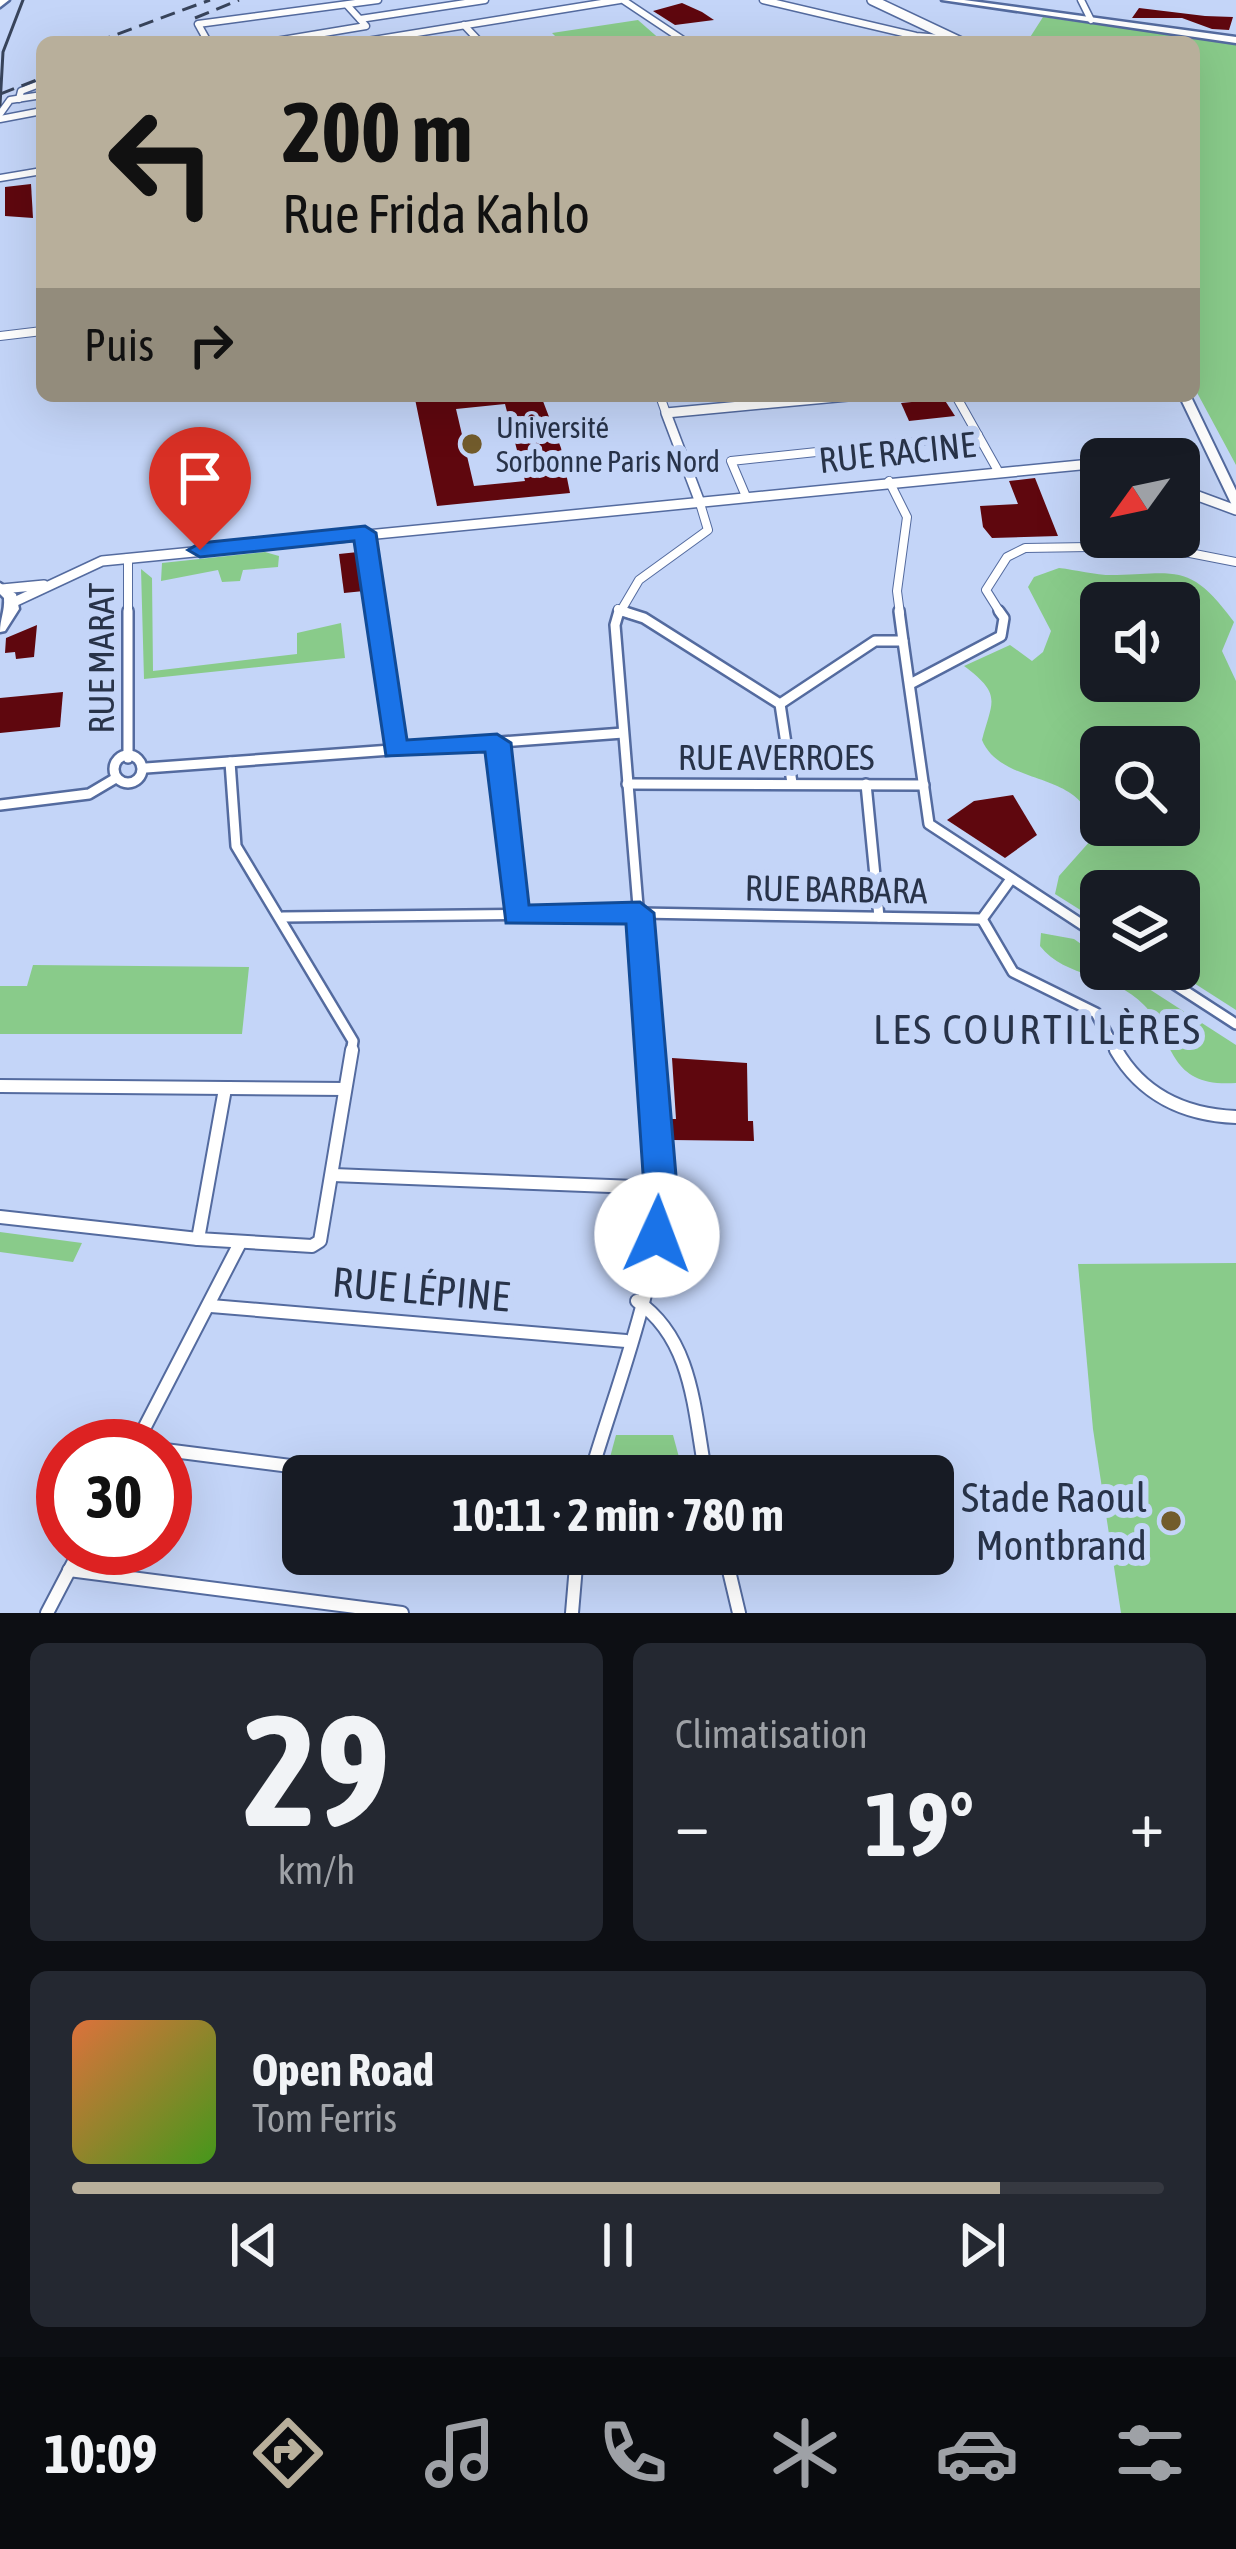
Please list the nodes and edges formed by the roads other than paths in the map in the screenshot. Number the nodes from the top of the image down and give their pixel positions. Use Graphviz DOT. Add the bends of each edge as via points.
graph roads {
  1 [pos="378,0"];
  2 [pos="485,0"];
  3 [pos="621,0"];
  4 [pos="763,0"];
  5 [pos="872,0"];
  6 [pos="890,0"];
  7 [pos="946,0"];
  8 [pos="1082,0"];
  9 [pos="589,2"];
  10 [pos="345,3"];
  11 [pos="360,19"];
  12 [pos="1091,20"];
  13 [pos="923,23"];
  14 [pos="464,26"];
  15 [pos="203,36"];
  16 [pos="306,36"];
  17 [pos="400,36"];
  18 [pos="474,36"];
  19 [pos="677,36"];
  20 [pos="912,36"];
  21 [pos="947,36"];
  22 [pos="1236,40"];
  23 [pos="36,85"];
  24 [pos="36,96"];
  25 [pos="19,99"];
  26 [pos="36,112"];
  27 [pos="0,116"];
  28 [pos="0,168"];
  29 [pos="36,172"];
  30 [pos="13,176"];
  31 [pos="0,178"];
  32 [pos="36,332"];
  33 [pos="0,335"];
  34 [pos="661,402"];
  35 [pos="784,402"];
  36 [pos="959,402"];
  37 [pos="1187,402"];
  38 [pos="666,413"];
  39 [pos="978,436"];
  40 [pos="1080,464"];
  41 [pos="997,470"];
  42 [pos="888,481"];
  43 [pos="745,494"];
  44 [pos="1200,495"];
  45 [pos="699,500"];
  46 [pos="1236,506"];
  47 [pos="365,533"];
  48 [pos="282,541"];
  49 [pos="284,556"];
  50 [pos="128,558"];
  51 [pos="1236,562"];
  52 [pos="45,585"];
  53 [pos="1,588"];
  54 [pos="12,603"];
  55 [pos="618,609"];
  56 [pos="0,628"];
  57 [pos="903,640"];
  58 [pos="912,682"];
  59 [pos="780,704"];
  60 [pos="623,733"];
  61 [pos="497,743"];
  62 [pos="395,750"];
  63 [pos="128,758"];
  64 [pos="230,763"];
  65 [pos="146,768"];
  66 [pos="116,778"];
  67 [pos="791,783"];
  68 [pos="627,784"];
  69 [pos="866,784"];
  70 [pos="924,785"];
  71 [pos="0,805"];
  72 [pos="1011,879"];
  73 [pos="640,913"];
  74 [pos="516,916"];
  75 [pos="879,916"];
  76 [pos="283,917"];
  77 [pos="982,919"];
  78 [pos="1080,923"];
  79 [pos="1183,990"];
  80 [pos="1236,1024"];
  81 [pos="0,1086"];
  82 [pos="225,1089"];
  83 [pos="345,1089"];
  84 [pos="1236,1118"];
  85 [pos="333,1175"];
  86 [pos="661,1188"];
  87 [pos="0,1216"];
  88 [pos="198,1239"];
  89 [pos="240,1243"];
  90 [pos="637,1300"];
  91 [pos="211,1306"];
  92 [pos="626,1342"];
  93 [pos="150,1419"];
  94 [pos="192,1453"];
  95 [pos="596,1455"];
  96 [pos="701,1455"];
  97 [pos="282,1465"];
  98 [pos="66,1575"];
  99 [pos="108,1575"];
  100 [pos="576,1575"];
  101 [pos="730,1575"];
  102 [pos="46,1613"];
  103 [pos="402,1613"];
  104 [pos="572,1613"];
  105 [pos="739,1613"];
  1 -- 10 [label="street"];
  2 -- 11 [label="street"];
  3 -- 9 [label="street"];
  3 -- 19 [label="street"];
  4 -- 20 [label="street"];
  5 -- 13 [label="main road"];
  6 -- 13 [label="main road"];
  7 -- 12 [label="main road"];
  8 -- 12 [label="street"];
  9 -- 14 [label="street"];
  10 -- 11 [label="street"];
  10 -- 15 [label="street" via="195,26"];
  11 -- 16 [label="street" via="366,26"];
  12 -- 22 [label="main road"];
  13 -- 21 [label="main road"];
  14 -- 17 [label="street"];
  14 -- 18 [label="street"];
  23 -- 25 [label="street"];
  24 -- 25 [label="street"];
  25 -- 27 [label="street"];
  26 -- 27 [label="street"];
  28 -- 30 [label="street"];
  29 -- 30 [label="street"];
  30 -- 31 [label="street"];
  32 -- 33 [label="street"];
  34 -- 38 [label="street"];
  35 -- 38 [label="street"];
  36 -- 39 [label="street"];
  37 -- 46 [label="main road"];
  38 -- 45 [label="street"];
  39 -- 41 [label="street"];
  39 -- 43 [label="street" via="731,461"];
  40 -- 41 [label="street, RUE RACINE"];
  41 -- 42 [label="street, RUE RACINE"];
  42 -- 43 [label="street, RUE RACINE"];
  42 -- 57 [label="street" via="907,517 897,591"];
  43 -- 45 [label="street, RUE RACINE"];
  44 -- 46 [label="street"];
  45 -- 47 [label="street, RUE RACINE"];
  45 -- 55 [label="street" via="708,530 639,579"];
  47 -- 48 [label="street, RUE RACINE"];
  47 -- 62 [label="street"];
  48 -- 49 [label="street"];
  48 -- 50 [label="street, RUE RACINE"];
  50 -- 52 [label="street, RUE RACINE" via="90,563"];
  50 -- 63 [label="street, RUE MARAT"];
  51 -- 58 [label="street" via="1154,546 1025,548 1007,556 986,590 1004,618 1001,636"];
  52 -- 53 [label="street"];
  52 -- 54 [label="street"];
  53 -- 54 [label="main road"];
  54 -- 56 [label="main road"];
  55 -- 59 [label="street"];
  55 -- 60 [label="street"];
  57 -- 58 [label="street"];
  57 -- 59 [label="street" via="875,641"];
  58 -- 70 [label="street"];
  59 -- 67 [label="street"];
  60 -- 61 [label="street"];
  60 -- 68 [label="street"];
  61 -- 62 [label="street"];
  61 -- 74 [label="street"];
  62 -- 64 [label="street"];
  63 -- 65 [label="street"];
  63 -- 66 [label="street" via="112,768"];
  64 -- 65 [label="street"];
  64 -- 76 [label="street" via="236,846"];
  65 -- 66 [label="street" via="131,780"];
  66 -- 71 [label="street" via="89,794"];
  67 -- 68 [label="street, RUE AVERROES"];
  67 -- 69 [label="street, RUE AVERROES"];
  68 -- 73 [label="street"];
  69 -- 70 [label="street, RUE AVERROES"];
  69 -- 75 [label="street"];
  70 -- 72 [label="street" via="929,824"];
  72 -- 77 [label="street"];
  72 -- 78 [label="street"];
  73 -- 74 [label="street, RUE BARBARA"];
  73 -- 75 [label="street, RUE BARBARA"];
  73 -- 86 [label="street"];
  74 -- 76 [label="street, RUE BARBARA"];
  75 -- 77 [label="street, RUE BARBARA"];
  76 -- 83 [label="street" via="349,1026"];
  77 -- 84 [label="street" via="1012,974 1096,1013 1121,1060 1151,1092 1192,1112"];
  79 -- 80 [label="street"];
  81 -- 82 [label="street"];
  82 -- 83 [label="street"];
  82 -- 88 [label="street"];
  83 -- 85 [label="street"];
  85 -- 86 [label="street"];
  85 -- 89 [label="street" via="320,1241"];
  86 -- 90 [label="street" via="655,1260"];
  87 -- 88 [label="street"];
  88 -- 89 [label="street"];
  89 -- 91 [label="street"];
  90 -- 92 [label="street"];
  90 -- 96 [label="street" via="673,1329"];
  91 -- 92 [label="street, RUE LÉPINE"];
  91 -- 93 [label="street"];
  92 -- 95 [label="street"];
  94 -- 97 [label="street"];
  98 -- 102 [label="street"];
  99 -- 103 [label="street"];
  100 -- 104 [label="street"];
  101 -- 105 [label="street"];
}
